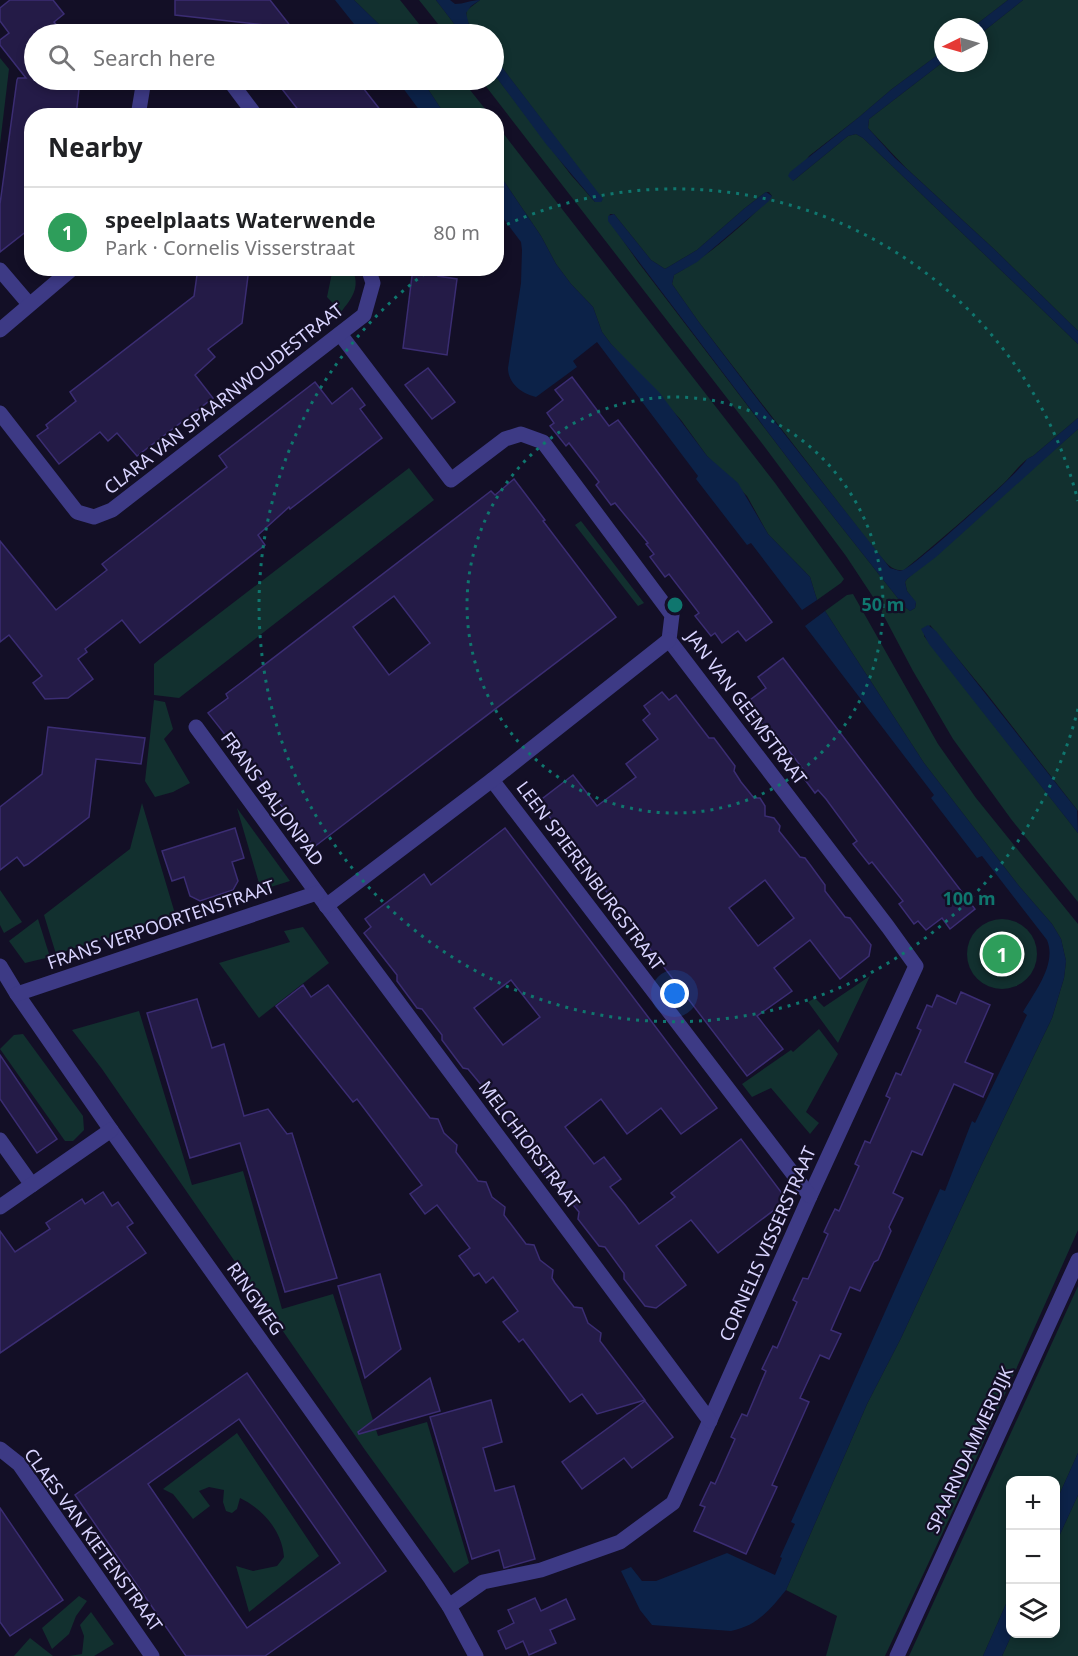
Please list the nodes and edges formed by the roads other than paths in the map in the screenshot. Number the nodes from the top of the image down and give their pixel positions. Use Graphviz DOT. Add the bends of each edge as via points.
graph roads {
  1 [pos="142,90"];
  2 [pos="236,90"];
  3 [pos="139,108"];
  4 [pos="250,108"];
  5 [pos="0,270"];
  6 [pos="63,276"];
  7 [pos="371,276"];
  8 [pos="29,304"];
  9 [pos="0,330"];
  10 [pos="340,334"];
  11 [pos="0,413"];
  12 [pos="669,640"];
  13 [pos="196,727"];
  14 [pos="492,780"];
  15 [pos="322,900"];
  16 [pos="0,966"];
  17 [pos="916,966"];
  18 [pos="17,994"];
  19 [pos="111,1130"];
  20 [pos="0,1140"];
  21 [pos="32,1185"];
  22 [pos="810,1196"];
  23 [pos="0,1207"];
  24 [pos="1078,1260"];
  25 [pos="710,1420"];
  26 [pos="0,1449"];
  27 [pos="449,1606"];
  28 [pos="152,1656"];
  29 [pos="476,1656"];
  30 [pos="897,1656"];
  1 -- 3 [label="street"];
  2 -- 4 [label="street"];
  5 -- 8 [label="street"];
  6 -- 8 [label="street"];
  7 -- 10 [label="street, CLARA VAN SPAARNWOUDESTRAAT" via="373,283 364,315"];
  8 -- 9 [label="street"];
  10 -- 11 [label="street, CLARA VAN SPAARNWOUDESTRAAT" via="112,510 94,517 77,512"];
  10 -- 12 [label="street, JAN VAN GEEMSTRAAT" via="451,480 504,439 521,434 543,442 672,615"];
  12 -- 14 [label="street"];
  12 -- 17 [label="street, JAN VAN GEEMSTRAAT"];
  13 -- 15 [label="street, FRANS BALJONPAD"];
  14 -- 15 [label="street"];
  14 -- 22 [label="street, LEEN SPIERENBURGSTRAAT"];
  15 -- 18 [label="street, FRANS VERPOORTENSTRAAT"];
  15 -- 25 [label="street, MELCHIORSTRAAT"];
  16 -- 18 [label="street, RINGWEG"];
  17 -- 22 [label="street, CORNELIS VISSERSTRAAT"];
  18 -- 19 [label="street, RINGWEG"];
  19 -- 21 [label="street"];
  19 -- 27 [label="street, RINGWEG"];
  20 -- 21 [label="street"];
  21 -- 23 [label="street"];
  22 -- 25 [label="street, CORNELIS VISSERSTRAAT"];
  24 -- 30 [label="street, SPAARNDAMMERDIJK"];
  25 -- 27 [label="street, CORNELIS VISSERSTRAAT" via="673,1503 620,1542 541,1570 483,1582"];
  26 -- 28 [label="street, CLAES VAN KIETENSTRAAT" via="19,1464"];
  27 -- 29 [label="street, RINGWEG"];
}
